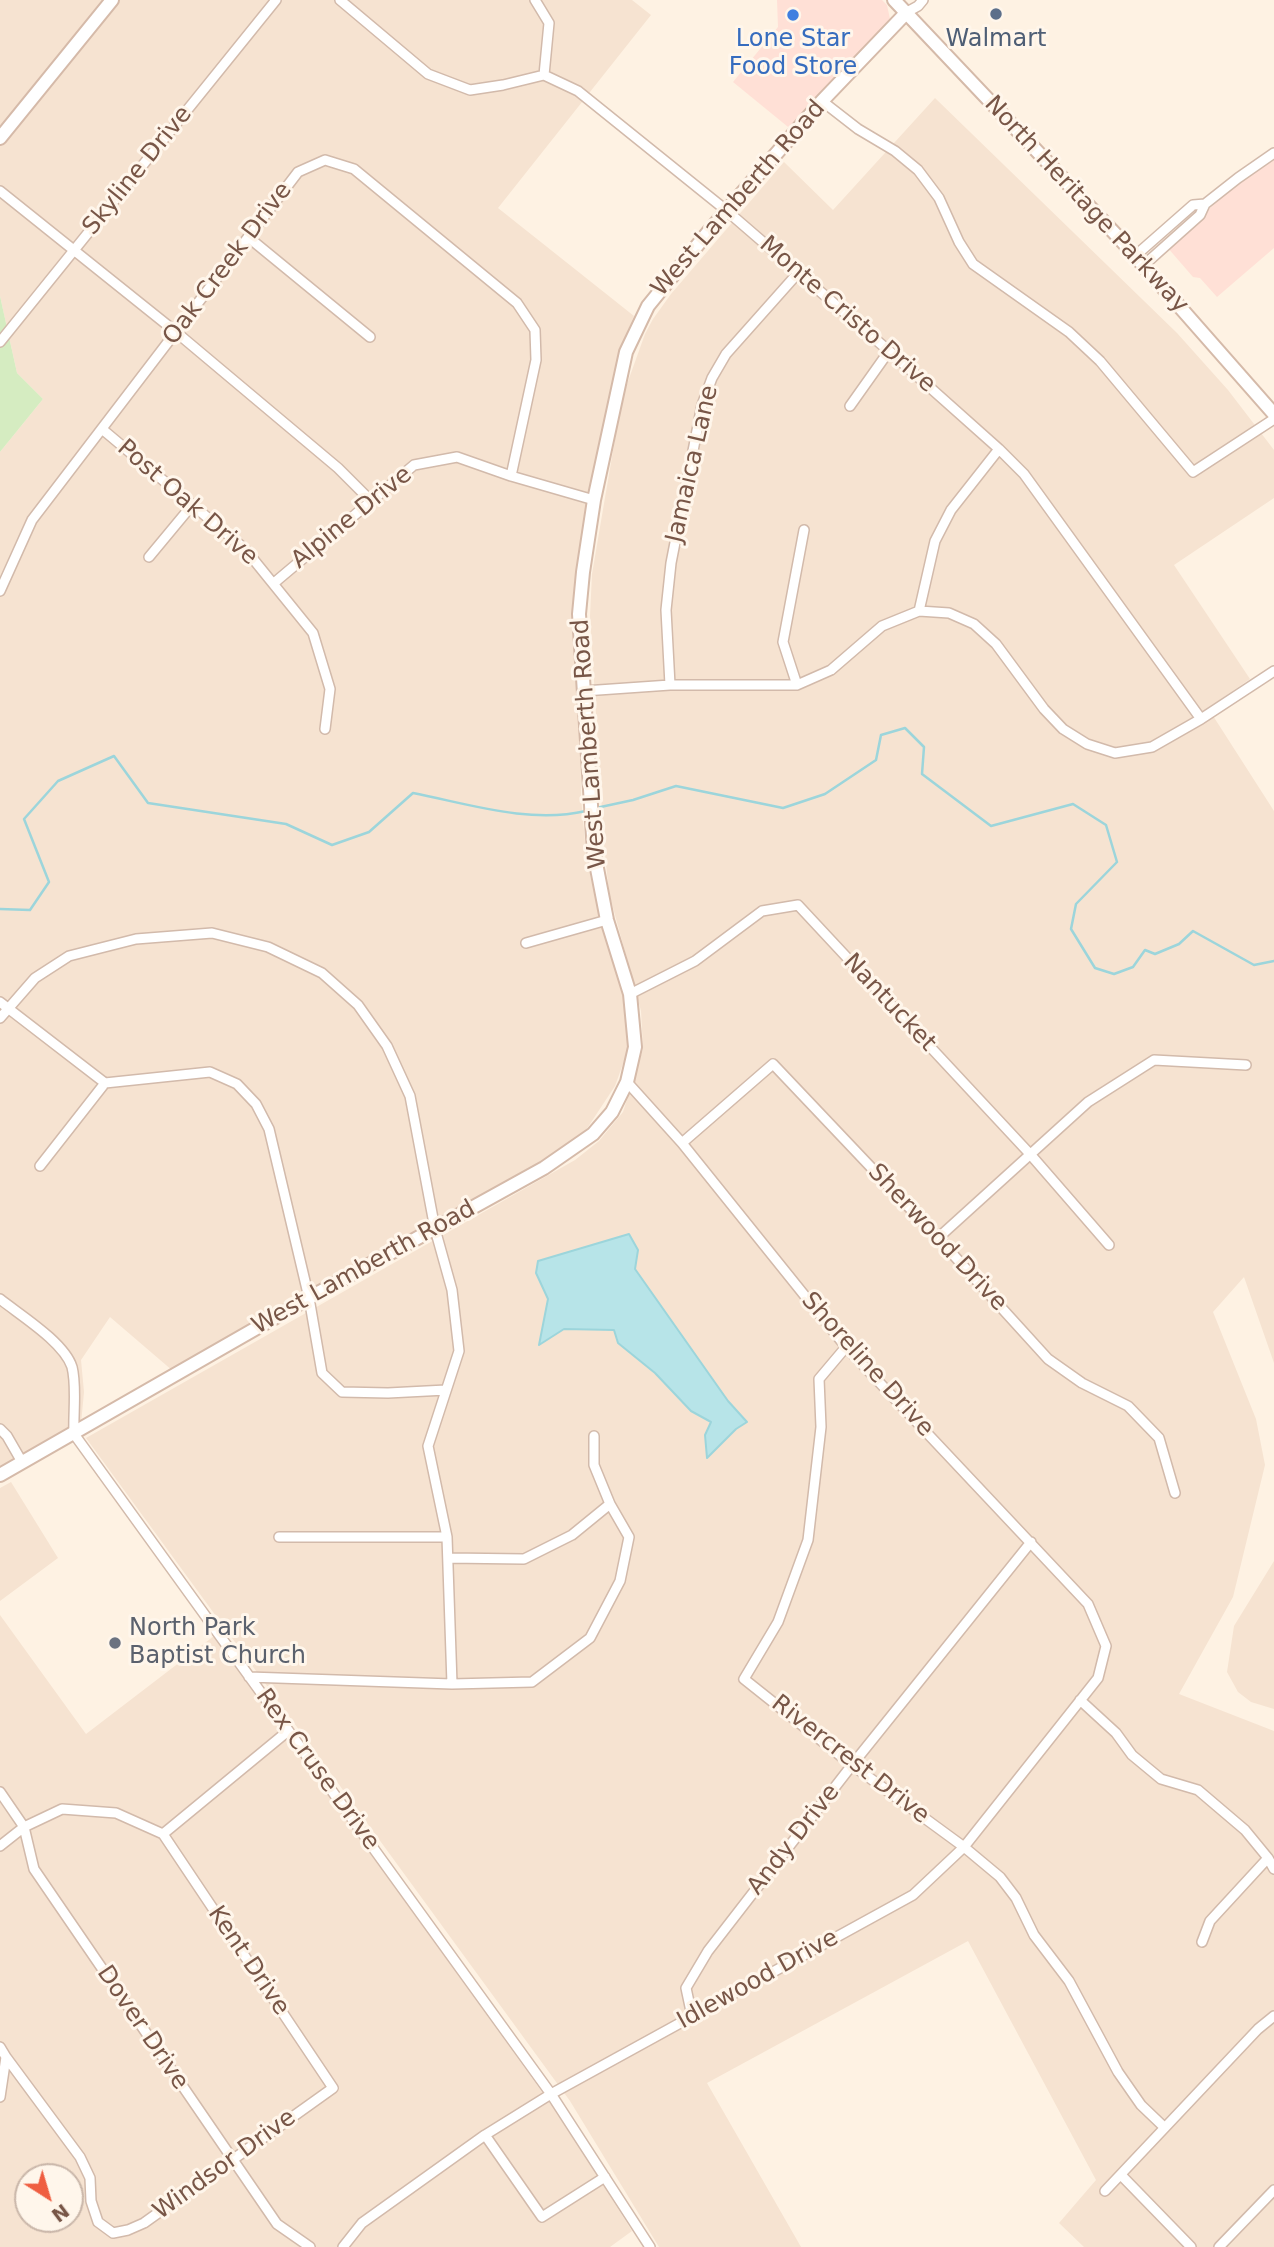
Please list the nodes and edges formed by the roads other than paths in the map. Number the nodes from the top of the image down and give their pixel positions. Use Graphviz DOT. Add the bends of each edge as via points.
graph roads {
  1 [pos="112,0"];
  2 [pos="276,0"];
  3 [pos="340,0"];
  4 [pos="535,0"];
  5 [pos="894,0"];
  6 [pos="923,0"];
  7 [pos="907,6"];
  8 [pos="544,75"];
  9 [pos="822,102"];
  10 [pos="0,138"];
  11 [pos="1274,153"];
  12 [pos="0,191"];
  13 [pos="727,211"];
  14 [pos="248,237"];
  15 [pos="75,250"];
  16 [pos="1139,260"];
  17 [pos="798,273"];
  18 [pos="176,332"];
  19 [pos="370,337"];
  20 [pos="0,342"];
  21 [pos="889,351"];
  22 [pos="850,406"];
  23 [pos="1274,417"];
  24 [pos="102,429"];
  25 [pos="999,449"];
  26 [pos="512,476"];
  27 [pos="594,500"];
  28 [pos="371,501"];
  29 [pos="193,505"];
  30 [pos="804,530"];
  31 [pos="149,557"];
  32 [pos="274,583"];
  33 [pos="0,591"];
  34 [pos="919,611"];
  35 [pos="1274,671"];
  36 [pos="670,685"];
  37 [pos="797,685"];
  38 [pos="584,691"];
  39 [pos="1201,719"];
  40 [pos="325,729"];
  41 [pos="607,920"];
  42 [pos="526,943"];
  43 [pos="629,994"];
  44 [pos="4,1005"];
  45 [pos="0,1018"];
  46 [pos="1246,1065"];
  47 [pos="627,1082"];
  48 [pos="105,1083"];
  49 [pos="682,1143"];
  50 [pos="1030,1154"];
  51 [pos="40,1166"];
  52 [pos="435,1229"];
  53 [pos="938,1238"];
  54 [pos="1109,1245"];
  55 [pos="309,1298"];
  56 [pos="0,1299"];
  57 [pos="846,1347"];
  58 [pos="446,1390"];
  59 [pos="0,1429"];
  60 [pos="74,1434"];
  61 [pos="594,1436"];
  62 [pos="22,1462"];
  63 [pos="0,1475"];
  64 [pos="1175,1493"];
  65 [pos="610,1504"];
  66 [pos="279,1537"];
  67 [pos="447,1537"];
  68 [pos="1031,1542"];
  69 [pos="448,1558"];
  70 [pos="1106,1646"];
  71 [pos="249,1677"];
  72 [pos="452,1684"];
  73 [pos="1080,1700"];
  74 [pos="288,1731"];
  75 [pos="852,1765"];
  76 [pos="0,1792"];
  77 [pos="24,1827"];
  78 [pos="163,1834"];
  79 [pos="0,1846"];
  80 [pos="964,1847"];
  81 [pos="1268,1858"];
  82 [pos="1274,1869"];
  83 [pos="1202,1942"];
  84 [pos="1274,2015"];
  85 [pos="692,2016"];
  86 [pos="0,2047"];
  87 [pos="6,2057"];
  88 [pos="333,2088"];
  89 [pos="551,2094"];
  90 [pos="0,2097"];
  91 [pos="1164,2127"];
  92 [pos="485,2135"];
  93 [pos="232,2159"];
  94 [pos="1121,2175"];
  95 [pos="605,2177"];
  96 [pos="1274,2190"];
  97 [pos="1105,2191"];
  98 [pos="310,2247"];
  99 [pos="343,2247"];
  100 [pos="650,2247"];
  101 [pos="1191,2247"];
  102 [pos="1219,2247"];
  1 -- 10 [label="street"];
  2 -- 15 [label="street, Skyline Drive"];
  3 -- 8 [label="street" via="428,74 470,90"];
  4 -- 8 [label="street" via="549,23"];
  5 -- 7 [label="street, North Heritage Parkway"];
  6 -- 7 [label="street, West Lamberth Road" via="918,6"];
  7 -- 9 [label="street, West Lamberth Road"];
  7 -- 16 [label="street, North Heritage Parkway"];
  8 -- 13 [label="street, Monte Cristo Drive" via="579,91"];
  9 -- 13 [label="street, West Lamberth Road"];
  9 -- 23 [label="street" via="918,170 939,198 973,264 1069,332 1193,472"];
  11 -- 16 [label="street"];
  12 -- 15 [label="street"];
  13 -- 17 [label="street, Monte Cristo Drive"];
  13 -- 27 [label="street, West Lamberth Road" via="648,306 626,352"];
  14 -- 18 [label="street, Oak Creek Drive"];
  14 -- 19 [label="street"];
  14 -- 26 [label="street, Oak Creek Drive" via="298,172 326,160 354,169 517,303 535,330 536,360"];
  15 -- 18 [label="street"];
  15 -- 20 [label="street, Skyline Drive"];
  16 -- 23 [label="street, North Heritage Parkway"];
  17 -- 21 [label="street, Monte Cristo Drive"];
  17 -- 36 [label="street, Jamaica Lane" via="726,354 702,405 671,563 666,610"];
  18 -- 24 [label="street, Oak Creek Drive"];
  18 -- 28 [label="street"];
  21 -- 22 [label="street"];
  21 -- 25 [label="street, Monte Cristo Drive"];
  24 -- 29 [label="street, Post Oak Drive"];
  24 -- 33 [label="street, Oak Creek Drive" via="32,520"];
  25 -- 34 [label="street" via="951,510 935,541"];
  25 -- 39 [label="street, Monte Cristo Drive" via="1024,474"];
  26 -- 27 [label="street, Alpine Drive"];
  26 -- 28 [label="street, Alpine Drive" via="457,457 414,465"];
  27 -- 38 [label="street, West Lamberth Road" via="579,614"];
  28 -- 32 [label="street, Alpine Drive"];
  29 -- 31 [label="street"];
  29 -- 32 [label="street, Post Oak Drive" via="245,549"];
  30 -- 37 [label="street" via="783,642"];
  32 -- 40 [label="street, Post Oak Drive" via="313,633 330,689"];
  34 -- 37 [label="street" via="882,626 831,670"];
  34 -- 39 [label="street" via="948,613 974,624 996,644 1044,709 1063,729 1087,744 1115,753 1152,747"];
  35 -- 39 [label="street"];
  36 -- 37 [label="street"];
  36 -- 38 [label="street"];
  38 -- 41 [label="street, West Lamberth Road" via="594,853"];
  41 -- 42 [label="street"];
  41 -- 43 [label="street, West Lamberth Road"];
  43 -- 47 [label="street, West Lamberth Road" via="635,1047"];
  43 -- 50 [label="street, Nantucket" via="695,961 762,911 799,905"];
  44 -- 45 [label="street"];
  44 -- 48 [label="street"];
  44 -- 52 [label="street" via="69,956 136,939 212,933 268,947 322,972 358,1005 387,1045 410,1096"];
  46 -- 50 [label="street" via="1154,1060 1088,1102"];
  47 -- 49 [label="street, Shoreline Drive"];
  47 -- 52 [label="street, West Lamberth Road" via="612,1112 593,1134 544,1168"];
  48 -- 51 [label="street"];
  48 -- 55 [label="street" via="210,1072 237,1084 256,1104 270,1129"];
  49 -- 53 [label="street, Sherwood Drive" via="773,1064"];
  49 -- 57 [label="street, Shoreline Drive"];
  50 -- 53 [label="street"];
  50 -- 54 [label="street, Nantucket"];
  52 -- 55 [label="street, West Lamberth Road"];
  52 -- 58 [label="street" via="452,1290 459,1351"];
  53 -- 64 [label="street, Sherwood Drive" via="1048,1359 1128,1406 1159,1438"];
  55 -- 58 [label="street" via="322,1373 342,1392"];
  55 -- 60 [label="street, West Lamberth Road"];
  56 -- 60 [label="street" via="66,1356 74,1380"];
  57 -- 68 [label="street, Shoreline Drive"];
  57 -- 75 [label="street, Rivercrest Drive" via="819,1379 821,1427 808,1540 778,1622 744,1679"];
  58 -- 67 [label="street" via="428,1446"];
  59 -- 62 [label="street"];
  60 -- 62 [label="street, West Lamberth Road"];
  60 -- 71 [label="street, Rex Cruse Drive"];
  61 -- 65 [label="street" via="594,1465"];
  62 -- 63 [label="street, West Lamberth Road"];
  65 -- 69 [label="street" via="572,1535 524,1559"];
  65 -- 72 [label="street" via="629,1537 620,1581 590,1638 532,1682"];
  66 -- 67 [label="street"];
  67 -- 69 [label="street"];
  68 -- 70 [label="street, Shoreline Drive" via="1088,1604"];
  68 -- 75 [label="street, Andy Drive"];
  69 -- 72 [label="street"];
  70 -- 73 [label="street, Idlewood Drive" via="1098,1678"];
  71 -- 72 [label="street"];
  71 -- 74 [label="street, Rex Cruse Drive"];
  73 -- 80 [label="street, Idlewood Drive"];
  73 -- 81 [label="street" via="1151,1771 1161,1779 1198,1790 1245,1830"];
  74 -- 78 [label="street"];
  74 -- 89 [label="street, Rex Cruse Drive"];
  75 -- 80 [label="street, Rivercrest Drive"];
  75 -- 85 [label="street, Andy Drive" via="708,1951 686,1988"];
  76 -- 77 [label="street, Dover Drive"];
  77 -- 78 [label="street" via="62,1809 116,1813"];
  77 -- 79 [label="street"];
  77 -- 93 [label="street, Dover Drive" via="34,1869"];
  78 -- 88 [label="street, Kent Drive"];
  80 -- 85 [label="street, Idlewood Drive" via="913,1895"];
  80 -- 91 [label="street, Rivercrest Drive" via="1000,1877 1016,1898 1034,1935 1069,1981 1118,2072 1141,2105"];
  81 -- 82 [label="street"];
  81 -- 83 [label="street" via="1210,1920"];
  84 -- 91 [label="street"];
  85 -- 89 [label="street, Idlewood Drive"];
  86 -- 87 [label="street"];
  87 -- 90 [label="street"];
  87 -- 93 [label="street, Windsor Drive" via="80,2157 90,2178 98,2222 113,2233 144,2223"];
  88 -- 93 [label="street, Windsor Drive"];
  89 -- 92 [label="street, Idlewood Drive"];
  89 -- 95 [label="street, Rex Cruse Drive"];
  91 -- 94 [label="street"];
  92 -- 95 [label="street" via="542,2217"];
  92 -- 99 [label="street, Idlewood Drive" via="362,2223"];
  93 -- 98 [label="street, Dover Drive" via="277,2224"];
  94 -- 97 [label="street"];
  94 -- 101 [label="street"];
  95 -- 100 [label="street, Rex Cruse Drive"];
  96 -- 102 [label="street"];
}
